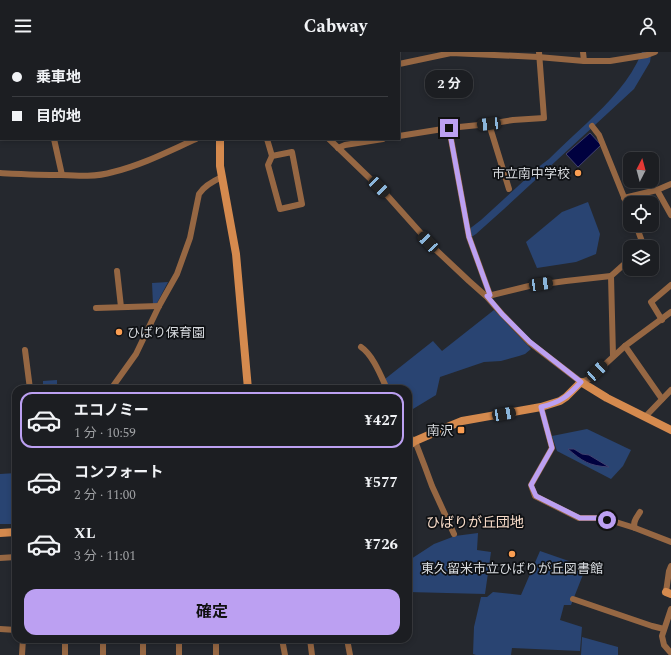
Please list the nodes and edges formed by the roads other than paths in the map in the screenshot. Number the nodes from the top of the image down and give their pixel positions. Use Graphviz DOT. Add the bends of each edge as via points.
graph roads {
  1 [pos="583,52"];
  2 [pos="655,52"];
  3 [pos="450,53"];
  4 [pos="538,54"];
  5 [pos="584,61"];
  6 [pos="400,64"];
  7 [pos="489,124"];
  8 [pos="592,126"];
  9 [pos="449,128"];
  10 [pos="400,136"];
  11 [pos="54,140"];
  12 [pos="194,140"];
  13 [pos="220,140"];
  14 [pos="267,140"];
  15 [pos="330,140"];
  16 [pos="377,140"];
  17 [pos="338,148"];
  18 [pos="272,156"];
  19 [pos="0,173"];
  20 [pos="62,175"];
  21 [pos="222,177"];
  22 [pos="671,184"];
  23 [pos="509,189"];
  24 [pos="657,190"];
  25 [pos="623,196"];
  26 [pos="632,196"];
  27 [pos="671,215"];
  28 [pos="623,265"];
  29 [pos="117,271"];
  30 [pos="611,276"];
  31 [pos="671,285"];
  32 [pos="488,296"];
  33 [pos="159,306"];
  34 [pos="121,307"];
  35 [pos="96,308"];
  36 [pos="671,312"];
  37 [pos="662,320"];
  38 [pos="625,346"];
  39 [pos="361,347"];
  40 [pos="25,350"];
  41 [pos="613,356"];
  42 [pos="581,382"];
  43 [pos="29,385"];
  44 [pos="114,385"];
  45 [pos="248,385"];
  46 [pos="386,385"];
  47 [pos="671,390"];
  48 [pos="662,399"];
  49 [pos="541,407"];
  50 [pos="645,417"];
  51 [pos="671,430"];
  52 [pos="412,443"];
  53 [pos="640,512"];
  54 [pos="635,528"];
  55 [pos="12,532"];
  56 [pos="0,533"];
  57 [pos="454,534"];
  58 [pos="671,542"];
  59 [pos="12,557"];
  60 [pos="0,558"];
  61 [pos="671,566"];
  62 [pos="668,593"];
  63 [pos="573,599"];
  64 [pos="671,609"];
  65 [pos="0,629"];
  66 [pos="664,629"];
  67 [pos="12,630"];
  68 [pos="23,643"];
  69 [pos="65,643"];
  70 [pos="103,643"];
  71 [pos="143,643"];
  72 [pos="179,643"];
  73 [pos="216,643"];
  74 [pos="283,643"];
  75 [pos="310,643"];
  76 [pos="348,643"];
  77 [pos="671,653"];
  78 [pos="22,655"];
  79 [pos="65,655"];
  80 [pos="103,655"];
  81 [pos="143,655"];
  82 [pos="179,655"];
  83 [pos="216,655"];
  84 [pos="285,655"];
  85 [pos="312,655"];
  86 [pos="350,655"];
  1 -- 5 [label="street"];
  2 -- 5 [label="street" via="610,61"];
  3 -- 4 [label="street"];
  3 -- 6 [label="street"];
  4 -- 5 [label="street"];
  4 -- 7 [label="street" via="544,118"];
  7 -- 9 [label="street"];
  7 -- 23 [label="street"];
  8 -- 25 [label="street" via="599,135"];
  9 -- 10 [label="street"];
  9 -- 32 [label="street" via="469,237"];
  11 -- 20 [label="street"];
  12 -- 20 [label="street" via="150,160 113,172 81,177"];
  13 -- 21 [label="street"];
  14 -- 18 [label="street"];
  15 -- 17 [label="street"];
  16 -- 17 [label="street"];
  17 -- 32 [label="street" via="385,193 435,249 468,281"];
  18 -- 18 [label="street" via="292,152 302,204 280,209 268,165"];
  19 -- 20 [label="street"];
  21 -- 33 [label="street" via="202,189 199,194 181,266"];
  21 -- 45 [label="street" via="236,254"];
  22 -- 24 [label="street"];
  24 -- 26 [label="street"];
  24 -- 27 [label="street"];
  28 -- 30 [label="street"];
  29 -- 34 [label="street"];
  30 -- 32 [label="street" via="529,286"];
  30 -- 41 [label="street"];
  31 -- 37 [label="street" via="651,302"];
  32 -- 42 [label="street" via="530,342"];
  33 -- 34 [label="street"];
  33 -- 44 [label="street" via="136,354"];
  34 -- 35 [label="street"];
  36 -- 37 [label="street"];
  37 -- 38 [label="street"];
  38 -- 41 [label="street"];
  38 -- 48 [label="street"];
  39 -- 46 [label="street" via="366,350"];
  40 -- 43 [label="street"];
  41 -- 42 [label="street" via="588,379"];
  42 -- 49 [label="street" via="560,401"];
  42 -- 50 [label="street"];
  47 -- 48 [label="street"];
  48 -- 50 [label="street"];
  49 -- 52 [label="street" via="462,422"];
  49 -- 54 [label="street" via="552,448 531,485 536,496 580,518 603,518"];
  50 -- 51 [label="street"];
  52 -- 57 [label="street"];
  53 -- 54 [label="street" via="634,522"];
  54 -- 58 [label="street"];
  55 -- 56 [label="street"];
  59 -- 60 [label="street"];
  61 -- 62 [label="street"];
  63 -- 66 [label="street"];
  64 -- 66 [label="street"];
  65 -- 67 [label="street"];
  66 -- 77 [label="street" via="664,645"];
  68 -- 78 [label="street"];
  69 -- 79 [label="street"];
  70 -- 80 [label="street"];
  71 -- 81 [label="street"];
  72 -- 82 [label="street"];
  73 -- 83 [label="street"];
  74 -- 84 [label="street"];
  75 -- 85 [label="street"];
  76 -- 86 [label="street"];
}
